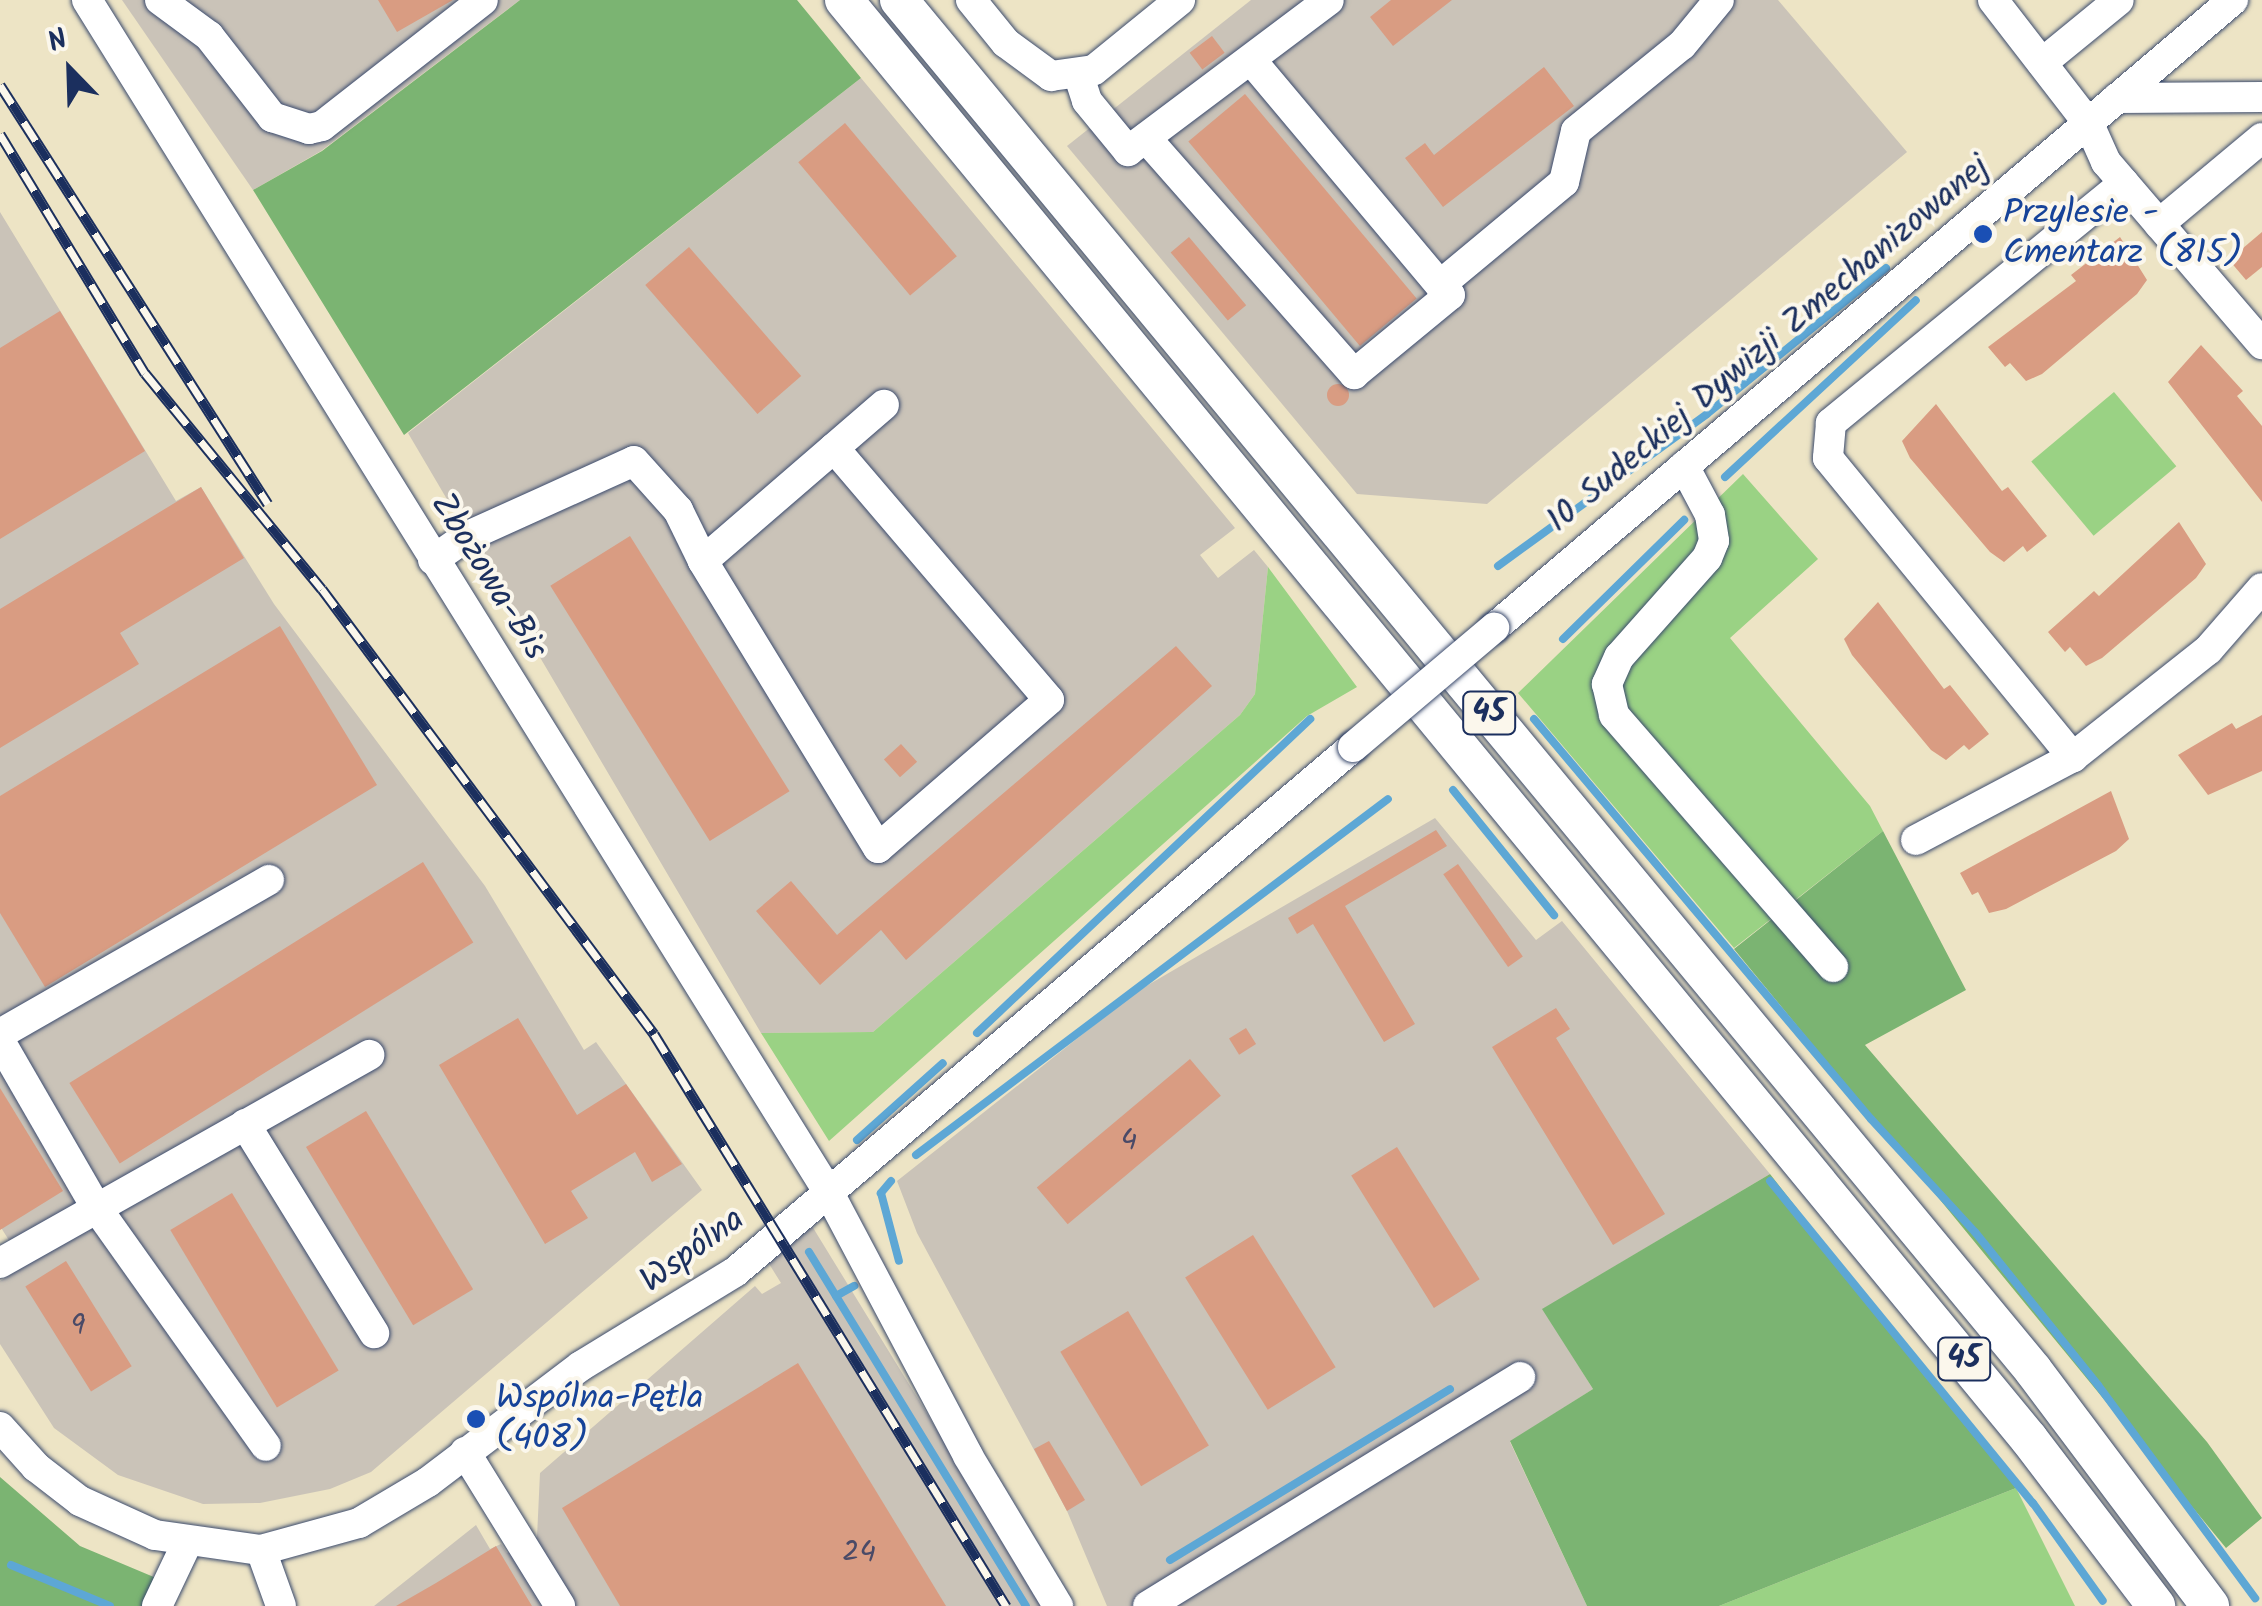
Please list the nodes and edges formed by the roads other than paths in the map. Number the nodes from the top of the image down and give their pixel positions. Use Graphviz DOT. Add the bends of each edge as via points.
graph roads {
  1 [pos="87,0"];
  2 [pos="160,0"];
  3 [pos="483,0"];
  4 [pos="844,0"];
  5 [pos="898,0"];
  6 [pos="971,0"];
  7 [pos="1180,0"];
  8 [pos="1328,0"];
  9 [pos="1719,0"];
  10 [pos="1993,0"];
  11 [pos="2119,0"];
  12 [pos="2233,0"];
  13 [pos="1251,60"];
  14 [pos="2042,62"];
  15 [pos="1078,73"];
  16 [pos="2262,96"];
  17 [pos="2118,98"];
  18 [pos="2089,124"];
  19 [pos="1146,138"];
  20 [pos="2262,138"];
  21 [pos="2124,183"];
  22 [pos="2159,224"];
  23 [pos="1440,285"];
  24 [pos="2262,344"];
  25 [pos="884,405"];
  26 [pos="834,448"];
  27 [pos="1684,466"];
  28 [pos="433,560"];
  29 [pos="703,561"];
  30 [pos="2262,588"];
  31 [pos="1353,747"];
  32 [pos="2074,757"];
  33 [pos="1916,840"];
  34 [pos="270,880"];
  35 [pos="1833,967"];
  36 [pos="0,1038"];
  37 [pos="369,1055"];
  38 [pos="245,1124"];
  39 [pos="828,1193"];
  40 [pos="96,1207"];
  41 [pos="0,1263"];
  42 [pos="374,1334"];
  43 [pos="1520,1377"];
  44 [pos="0,1427"];
  45 [pos="266,1446"];
  46 [pos="466,1452"];
  47 [pos="187,1543"];
  48 [pos="262,1550"];
  49 [pos="157,1606"];
  50 [pos="281,1606"];
  51 [pos="560,1606"];
  52 [pos="1058,1606"];
  53 [pos="1148,1606"];
  54 [pos="2156,1606"];
  55 [pos="2210,1606"];
  1 -- 28 [label="street, Zbożowa-Bis"];
  2 -- 3 [label="street" via="209,36 272,117 309,129 322,126"];
  4 -- 54 [label="main road, 45" via="2029,1438"];
  5 -- 55 [label="main road, 45" via="2056,1398"];
  6 -- 15 [label="street" via="1032,67 1051,76"];
  7 -- 15 [label="street" via="1094,70"];
  8 -- 13 [label="street"];
  9 -- 23 [label="street" via="1682,45 1576,131 1564,182"];
  10 -- 14 [label="street"];
  11 -- 14 [label="street"];
  12 -- 17 [label="street, 10 Sudeckiej Dywizji Zmechanizowanej"];
  13 -- 19 [label="street"];
  13 -- 23 [label="street"];
  14 -- 18 [label="street"];
  15 -- 19 [label="street" via="1087,102 1128,152"];
  16 -- 17 [label="street"];
  17 -- 18 [label="street, 10 Sudeckiej Dywizji Zmechanizowanej"];
  18 -- 21 [label="street"];
  18 -- 27 [label="street, 10 Sudeckiej Dywizji Zmechanizowanej"];
  19 -- 23 [label="street" via="1354,374 1450,295"];
  20 -- 22 [label="street"];
  21 -- 22 [label="street"];
  21 -- 32 [label="street" via="1831,423 1825,435 1834,467"];
  22 -- 24 [label="street"];
  25 -- 26 [label="street"];
  26 -- 29 [label="street"];
  26 -- 29 [label="street" via="1049,700 878,848"];
  27 -- 31 [label="street, 10 Sudeckiej Dywizji Zmechanizowanej, bridge"];
  27 -- 35 [label="street" via="1704,501 1714,541 1707,558 1620,657 1607,684 1614,715"];
  28 -- 29 [label="street" via="466,537 634,462 678,510"];
  28 -- 39 [label="street, Zbożowa-Bis"];
  30 -- 32 [label="street" via="2208,650"];
  31 -- 39 [label="street, Wspólna"];
  32 -- 33 [label="street"];
  34 -- 36 [label="street"];
  36 -- 40 [label="street"];
  37 -- 38 [label="street"];
  38 -- 40 [label="street"];
  38 -- 42 [label="street"];
  39 -- 46 [label="street, Wspólna" via="710,1290 566,1376"];
  39 -- 52 [label="street, Zbożowa-Bis" via="968,1456"];
  40 -- 41 [label="street"];
  40 -- 45 [label="street"];
  43 -- 53 [label="street"];
  44 -- 47 [label="street, Wspólna" via="36,1468 80,1501 126,1525"];
  46 -- 48 [label="street, Wspólna" via="359,1523"];
  46 -- 51 [label="street"];
  47 -- 48 [label="street, Wspólna"];
  47 -- 49 [label="street"];
  48 -- 50 [label="street"];
}
